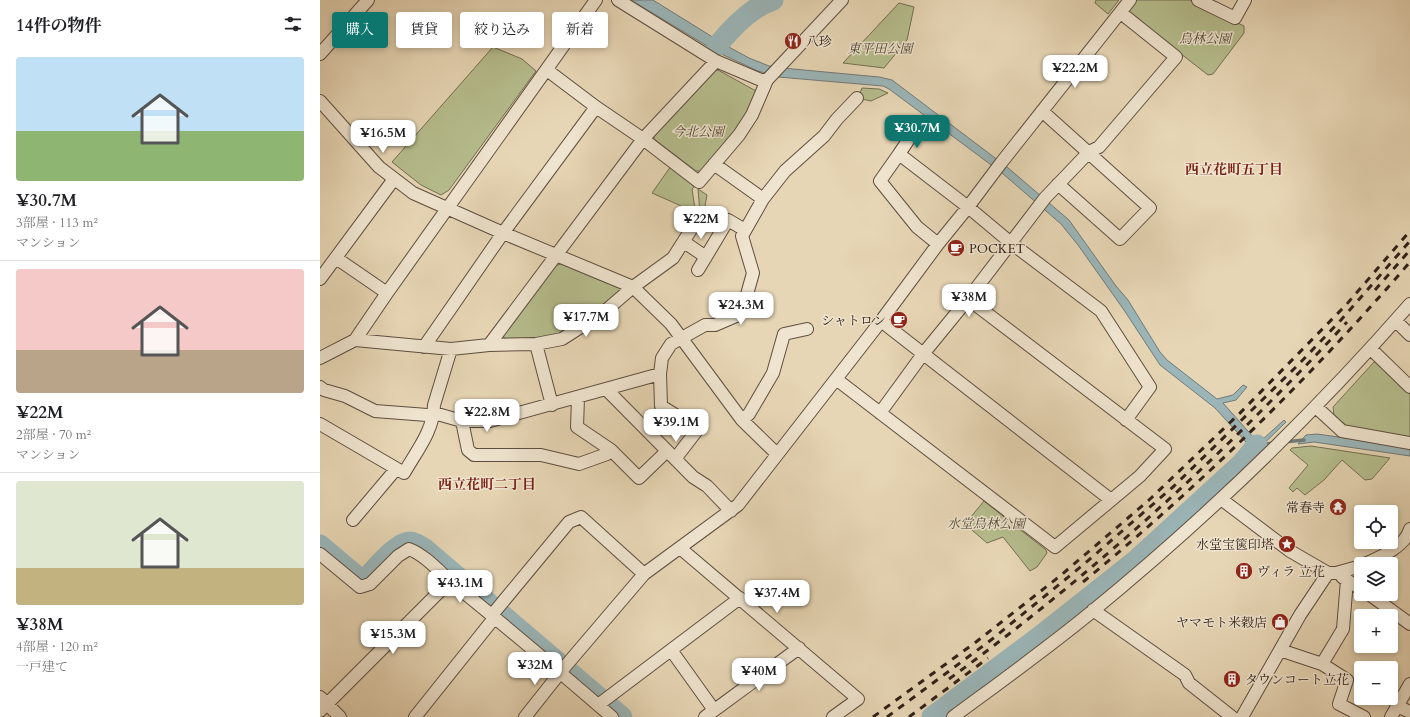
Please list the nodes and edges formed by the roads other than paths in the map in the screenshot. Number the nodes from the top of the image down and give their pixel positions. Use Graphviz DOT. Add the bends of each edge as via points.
graph roads {
  1 [pos="368,0"];
  2 [pos="596,0"];
  3 [pos="618,0"];
  4 [pos="842,0"];
  5 [pos="1130,0"];
  6 [pos="1198,0"];
  7 [pos="1245,0"];
  8 [pos="1120,13"];
  9 [pos="320,54"];
  10 [pos="716,61"];
  11 [pos="547,70"];
  12 [pos="769,79"];
  13 [pos="857,98"];
  14 [pos="320,100"];
  15 [pos="596,107"];
  16 [pos="1042,110"];
  17 [pos="915,130"];
  18 [pos="643,139"];
  19 [pos="1089,152"];
  20 [pos="899,154"];
  21 [pos="714,164"];
  22 [pos="394,179"];
  23 [pos="1058,184"];
  24 [pos="763,199"];
  25 [pos="968,207"];
  26 [pos="448,208"];
  27 [pos="699,217"];
  28 [pos="745,230"];
  29 [pos="503,233"];
  30 [pos="684,242"];
  31 [pos="1012,243"];
  32 [pos="938,244"];
  33 [pos="556,255"];
  34 [pos="706,257"];
  35 [pos="336,258"];
  36 [pos="698,270"];
  37 [pos="320,279"];
  38 [pos="633,287"];
  39 [pos="387,293"];
  40 [pos="968,299"];
  41 [pos="1410,304"];
  42 [pos="881,321"];
  43 [pos="1396,321"];
  44 [pos="807,329"];
  45 [pos="1410,334"];
  46 [pos="680,337"];
  47 [pos="355,340"];
  48 [pos="489,344"];
  49 [pos="536,344"];
  50 [pos="424,347"];
  51 [pos="451,349"];
  52 [pos="1371,349"];
  53 [pos="923,354"];
  54 [pos="320,358"];
  55 [pos="660,374"];
  56 [pos="836,379"];
  57 [pos="1410,386"];
  58 [pos="320,387"];
  59 [pos="606,389"];
  60 [pos="578,398"];
  61 [pos="552,405"];
  62 [pos="1316,407"];
  63 [pos="434,413"];
  64 [pos="880,414"];
  65 [pos="742,420"];
  66 [pos="1126,420"];
  67 [pos="462,421"];
  68 [pos="320,424"];
  69 [pos="1410,443"];
  70 [pos="611,450"];
  71 [pos="777,454"];
  72 [pos="671,455"];
  73 [pos="396,469"];
  74 [pos="1221,499"];
  75 [pos="1111,500"];
  76 [pos="731,511"];
  77 [pos="353,520"];
  78 [pos="1410,529"];
  79 [pos="680,548"];
  80 [pos="321,557"];
  81 [pos="1381,557"];
  82 [pos="1354,568"];
  83 [pos="1332,573"];
  84 [pos="644,574"];
  85 [pos="1347,580"];
  86 [pos="450,581"];
  87 [pos="1354,584"];
  88 [pos="740,598"];
  89 [pos="1379,601"];
  90 [pos="1093,610"];
  91 [pos="495,613"];
  92 [pos="1409,621"];
  93 [pos="799,648"];
  94 [pos="671,650"];
  95 [pos="1280,650"];
  96 [pos="1322,664"];
  97 [pos="563,669"];
  98 [pos="1410,684"];
  99 [pos="601,702"];
  100 [pos="322,704"];
  101 [pos="1397,706"];
  102 [pos="1410,712"];
  103 [pos="709,714"];
  104 [pos="340,717"];
  105 [pos="415,717"];
  106 [pos="525,717"];
  107 [pos="612,717"];
  108 [pos="833,717"];
  109 [pos="953,717"];
  110 [pos="1232,717"];
  111 [pos="1242,717"];
  112 [pos="1364,717"];
  113 [pos="1391,717"];
  1 -- 9 [label="street"];
  2 -- 11 [label="street"];
  3 -- 10 [label="street"];
  4 -- 12 [label="street"];
  5 -- 8 [label="street"];
  6 -- 7 [label="street" via="1235,18"];
  8 -- 16 [label="street"];
  8 -- 19 [label="street" via="1176,57 1098,147"];
  10 -- 12 [label="street" via="760,80"];
  10 -- 18 [label="street"];
  11 -- 15 [label="street"];
  11 -- 26 [label="street"];
  12 -- 21 [label="street" via="752,115"];
  13 -- 24 [label="street" via="824,136 785,171"];
  14 -- 22 [label="street" via="379,167"];
  15 -- 18 [label="street"];
  15 -- 29 [label="street"];
  16 -- 19 [label="street"];
  16 -- 25 [label="street"];
  17 -- 20 [label="street"];
  18 -- 21 [label="street" via="699,182"];
  18 -- 33 [label="street"];
  19 -- 23 [label="street"];
  19 -- 23 [label="street" via="1150,208 1120,239"];
  20 -- 25 [label="street"];
  20 -- 32 [label="street" via="880,181 917,227"];
  21 -- 24 [label="street"];
  22 -- 26 [label="street" via="414,193"];
  22 -- 35 [label="street"];
  23 -- 31 [label="street"];
  24 -- 28 [label="street"];
  25 -- 31 [label="street"];
  25 -- 32 [label="street"];
  26 -- 29 [label="street"];
  26 -- 39 [label="street"];
  27 -- 30 [label="street"];
  28 -- 34 [label="street" via="728,220"];
  28 -- 46 [label="street" via="742,236 753,273 746,298 736,316 715,325 705,325"];
  29 -- 33 [label="street"];
  29 -- 50 [label="street"];
  30 -- 34 [label="street"];
  30 -- 38 [label="street" via="673,258"];
  31 -- 40 [label="street"];
  31 -- 66 [label="street" via="1101,311 1150,387"];
  32 -- 42 [label="street"];
  33 -- 38 [label="street"];
  33 -- 48 [label="street"];
  34 -- 36 [label="street"];
  35 -- 37 [label="street"];
  35 -- 39 [label="street"];
  38 -- 46 [label="street" via="671,324"];
  38 -- 49 [label="street" via="604,312 562,339"];
  39 -- 47 [label="street"];
  40 -- 53 [label="street"];
  40 -- 66 [label="street"];
  41 -- 43 [label="street"];
  42 -- 53 [label="street"];
  42 -- 56 [label="street"];
  43 -- 45 [label="street"];
  43 -- 52 [label="street"];
  44 -- 65 [label="street" via="784,334 773,373 749,414"];
  46 -- 55 [label="street" via="671,344 662,358"];
  46 -- 65 [label="street"];
  47 -- 50 [label="street"];
  47 -- 54 [label="street"];
  48 -- 49 [label="street"];
  48 -- 51 [label="street"];
  49 -- 61 [label="street"];
  50 -- 51 [label="street"];
  51 -- 63 [label="street" via="434,405"];
  52 -- 57 [label="street"];
  52 -- 62 [label="street"];
  53 -- 64 [label="street"];
  53 -- 75 [label="street"];
  55 -- 59 [label="street"];
  55 -- 72 [label="street" via="661,406 698,429"];
  56 -- 64 [label="street"];
  56 -- 71 [label="street"];
  58 -- 63 [label="street" via="375,411 427,415"];
  59 -- 60 [label="street"];
  59 -- 72 [label="street"];
  60 -- 61 [label="street"];
  60 -- 70 [label="street" via="577,427"];
  61 -- 67 [label="street" via="490,421"];
  62 -- 69 [label="street" via="1342,431"];
  62 -- 74 [label="street"];
  63 -- 67 [label="street"];
  63 -- 73 [label="street" via="428,432 404,473"];
  64 -- 75 [label="street" via="1055,547"];
  65 -- 71 [label="street"];
  66 -- 75 [label="street" via="1164,449 1140,476"];
  67 -- 70 [label="street" via="468,450 474,455 541,455 579,464 607,454"];
  68 -- 73 [label="street"];
  70 -- 72 [label="street" via="639,478"];
  71 -- 76 [label="street"];
  72 -- 76 [label="street"];
  73 -- 77 [label="street"];
  74 -- 83 [label="street" via="1285,547"];
  74 -- 90 [label="street"];
  76 -- 79 [label="street"];
  78 -- 81 [label="street" via="1398,545"];
  79 -- 84 [label="street"];
  79 -- 88 [label="street"];
  80 -- 86 [label="street" via="360,587 370,584 408,549 418,553"];
  82 -- 83 [label="street"];
  83 -- 85 [label="street"];
  83 -- 95 [label="street" via="1300,615"];
  84 -- 91 [label="street" via="581,517 569,522"];
  84 -- 97 [label="street"];
  85 -- 87 [label="street"];
  85 -- 96 [label="street" via="1343,629"];
  86 -- 91 [label="street"];
  86 -- 100 [label="street"];
  88 -- 93 [label="street"];
  88 -- 94 [label="street"];
  89 -- 92 [label="street"];
  90 -- 109 [label="street"];
  90 -- 110 [label="street" via="1185,675 1189,683"];
  91 -- 97 [label="street"];
  91 -- 105 [label="street"];
  93 -- 103 [label="street"];
  93 -- 108 [label="street" via="858,698"];
  94 -- 99 [label="street"];
  94 -- 103 [label="street"];
  95 -- 96 [label="street"];
  95 -- 111 [label="street"];
  96 -- 112 [label="street" via="1347,680 1339,704"];
  97 -- 99 [label="street"];
  97 -- 106 [label="street"];
  98 -- 101 [label="street"];
  99 -- 107 [label="street"];
  100 -- 104 [label="street"];
  101 -- 102 [label="street"];
  101 -- 113 [label="street"];
}
